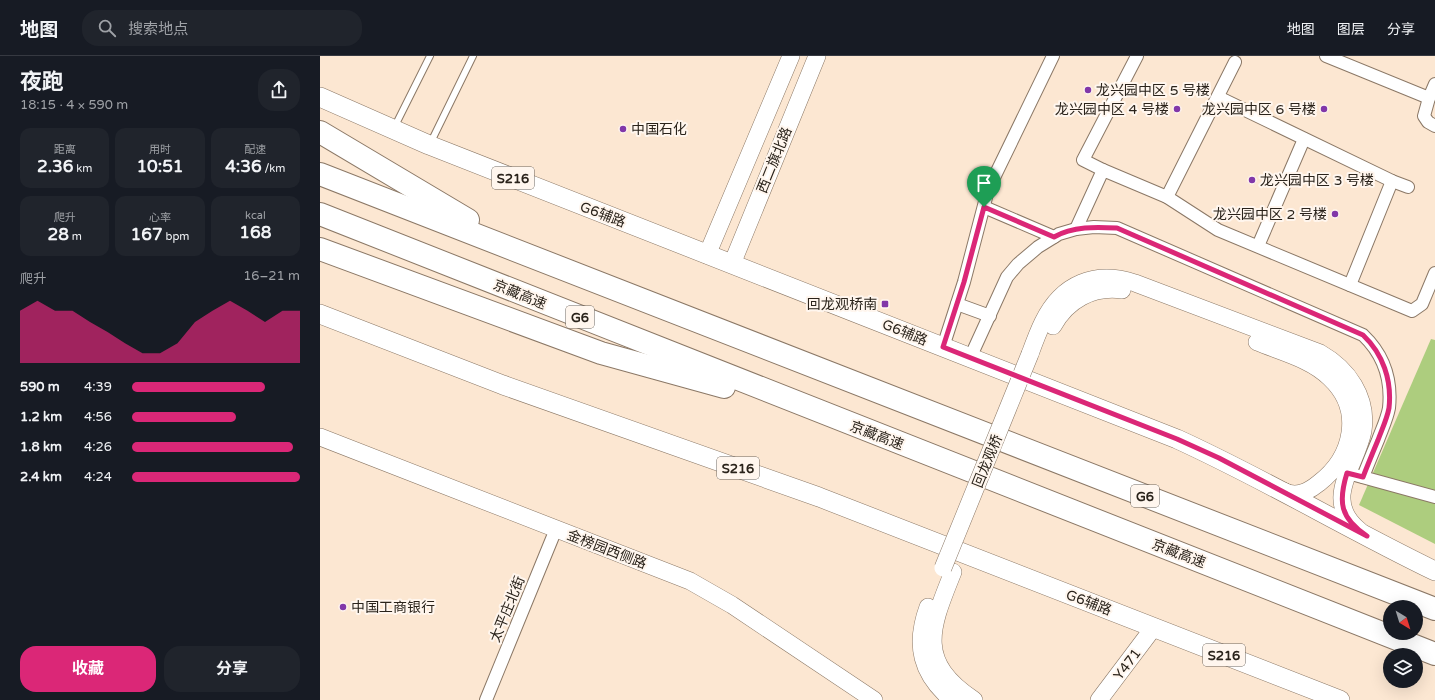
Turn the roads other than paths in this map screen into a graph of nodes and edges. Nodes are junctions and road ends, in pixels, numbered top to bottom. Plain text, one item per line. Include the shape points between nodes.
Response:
1 (430, 56) edge
2 (473, 56) edge
3 (791, 56) edge
4 (817, 56) edge
5 (1054, 56) edge
6 (1137, 56) edge
7 (1326, 56) edge
8 (1352, 61) edge
9 (1235, 62) dead end
10 (1435, 84) edge
11 (320, 97) edge
12 (1218, 97) junction
13 (1430, 98) junction
14 (1435, 126) edge
15 (394, 130) junction
16 (320, 132) edge
17 (1304, 139) junction
18 (429, 146) junction
19 (1103, 170) junction
20 (320, 174) edge
21 (1392, 181) junction
22 (1408, 187) dead end
23 (1167, 197) junction
24 (984, 207) junction
25 (320, 214) edge
26 (1076, 229) junction
27 (1054, 237) junction
28 (1258, 246) junction
29 (320, 249) edge
30 (520, 252) junction
31 (708, 255) junction
32 (732, 264) junction
33 (1435, 273) edge
34 (1350, 285) junction
35 (957, 304) junction
36 (320, 314) edge
37 (990, 316) junction
38 (943, 347) junction
39 (1035, 355) junction
40 (970, 358) junction
41 (875, 391) junction
42 (840, 420) junction
43 (320, 437) edge
44 (1355, 475) junction
45 (1115, 484) dead end
46 (1283, 491) junction
47 (1435, 497) edge
48 (556, 529) junction
49 (1367, 536) junction
50 (948, 570) junction
51 (1435, 571) edge
52 (1435, 609) edge
53 (1154, 628) junction
54 (1435, 654) edge
55 (486, 700) edge
56 (874, 700) edge
57 (952, 700) edge
58 (974, 700) edge
59 (1099, 700) edge
60 (1340, 700) edge

1 - 15 lane
2 - 18 lane
3 - 31 main road, 西二旗北路
4 - 32 main road, 西二旗北路
5 - 24 street via 988,190
6 - 19 street via 1083,160
7 - 8 street
8 - 13 street
9 - 12 street
10 - 13 street
11 - 15 main road, G6辅路 / S216
12 - 17 street
12 - 23 street
13 - 14 street via 1424,116
15 - 18 main road, G6辅路 / S216
16 - 30 highway
17 - 21 street
17 - 28 street
18 - 31 main road, G6辅路 / S216
19 - 23 street
19 - 26 street
20 - 30 highway, G6
21 - 22 street
21 - 34 street
23 - 28 street via 1218,230
24 - 27 street
24 - 35 street
25 - 42 highway, 京藏高速 / G6
26 - 27 street
26 - 44 street via 1117,228 1363,335 1381,358 1389,392 1389,408 1385,423
27 - 37 street via 1033,251 1007,277
28 - 34 street
29 - 42 highway via 601,353
30 - 41 highway, G6
31 - 32 main road, G6辅路 / S216
32 - 38 main road, G6辅路 / S216
33 - 34 street via 1422,304 1412,311
35 - 37 street
35 - 38 street
36 - 53 main road, G6辅路 / S216 via 510,387 819,497
37 - 40 street
38 - 40 main road, G6辅路 / S216
39 - 44 main road via 1043,322 1050,310 1057,300 1077,285 1098,278 1118,278 1135,283 1320,353 1341,368 1357,390 1363,421
39 - 46 main road via 1056,319 1073,302 1094,291 1113,289 1142,296 1312,364 1331,378 1345,397 1350,416 1349,442 1337,465 1316,486 1298,494
39 - 50 main road, 回龙观桥
40 - 46 main road, G6辅路 / S216 via 1177,439
41 - 45 highway, G6
41 - 52 highway, G6
42 - 54 highway, 京藏高速 / G6
43 - 48 main road, 金榜园西侧路
44 - 47 street
44 - 49 main road via 1342,493 1344,511 1348,519
46 - 49 main road, G6辅路 / S216
48 - 55 street, 太平庄北街
48 - 56 main road, 金榜园西侧路 via 690,581 711,592
49 - 51 main road, G6辅路 / S216
50 - 57 main road via 924,620 920,641 929,675
50 - 58 main road via 937,614 934,650 942,671 950,681
53 - 59 main road, Y471
53 - 60 main road, G6辅路 / S216

